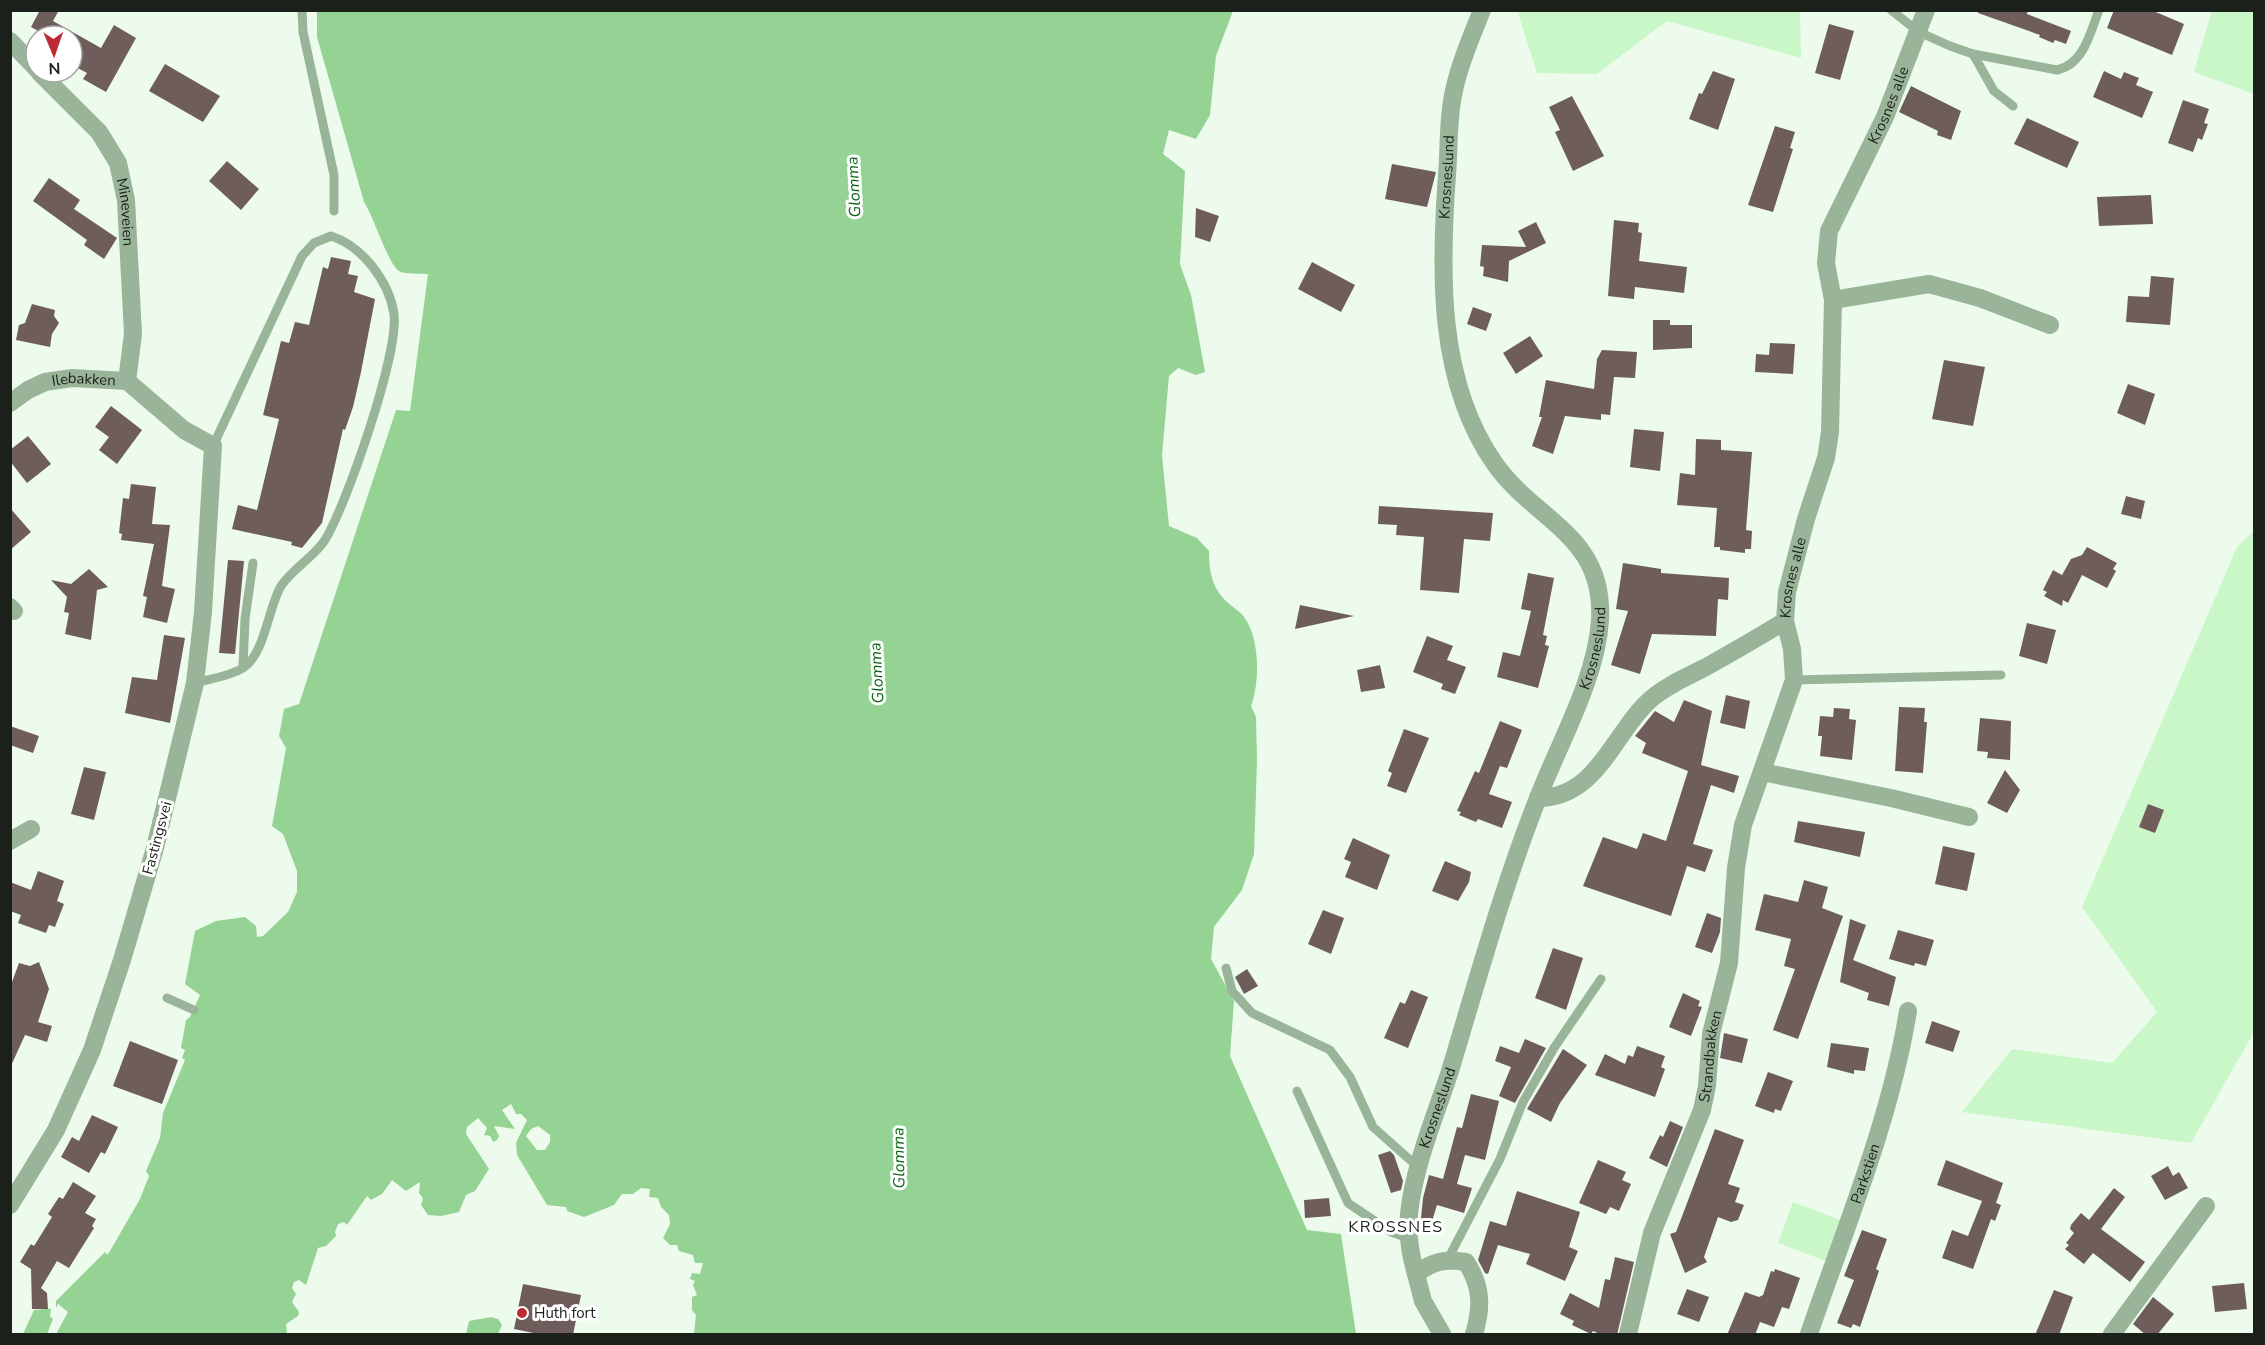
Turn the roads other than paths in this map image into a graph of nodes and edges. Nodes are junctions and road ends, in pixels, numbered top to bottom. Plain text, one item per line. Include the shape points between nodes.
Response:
1 (302, 10) edge
2 (1482, 10) edge
3 (1891, 10) edge
4 (1926, 10) edge
5 (2099, 10) edge
6 (1919, 32) junction
7 (10, 40) edge
8 (1973, 54) junction
9 (24, 56) edge
10 (51, 84) edge
11 (2013, 106) dead end
12 (334, 211) dead end
13 (1833, 300) junction
14 (2050, 325) dead end
15 (127, 381) junction
16 (10, 403) edge
17 (213, 446) junction
18 (253, 563) dead end
19 (1785, 621) junction
20 (243, 668) junction
21 (2001, 675) dead end
22 (1794, 681) junction
23 (195, 683) junction
24 (1762, 772) junction
25 (1538, 798) junction
26 (1969, 817) dead end
27 (31, 829) dead end
28 (10, 841) edge
29 (1226, 968) dead end
30 (1601, 979) dead end
31 (167, 998) dead end
32 (194, 1010) dead end
33 (1908, 1011) dead end
34 (1297, 1091) dead end
35 (1420, 1169) junction
36 (10, 1204) edge
37 (2206, 1206) dead end
38 (1408, 1238) junction
39 (1448, 1259) junction
40 (1416, 1275) junction
41 (1442, 1335) edge
42 (1474, 1335) edge
43 (1628, 1335) edge
44 (1809, 1335) edge
45 (2112, 1335) edge

1 - 12 lane via 303,32 334,175
2 - 25 street, Krosneslund via 1452,102 1443,221 1447,315 1457,378 1472,421 1497,467 1571,536 1588,559 1599,590 1600,617 1592,662
3 - 6 lane
4 - 6 street, Krosnes alle
5 - 8 lane via 2081,54 2063,69
6 - 8 lane
6 - 13 street, Krosnes alle via 1885,117 1829,231 1826,263
7 - 9 street
8 - 11 lane via 1994,91
10 - 15 street, Mineveien via 99,132 118,162 126,200 133,334
13 - 14 street via 1929,284
13 - 19 street, Krosnes alle via 1832,402 1826,458 1792,567
15 - 16 street, Ilebakken via 72,378 45,382
15 - 17 street, Ilebakken via 184,430
17 - 20 lane via 302,256 314,243 332,236 359,249 385,286 394,315 389,358 339,511 324,542 281,586 256,652
17 - 23 street, Fastingsvei
18 - 20 lane
19 - 22 street, Strandbakken
19 - 25 street, Krosnes alle via 1661,691 1640,710 1594,772 1549,798
20 - 23 lane
21 - 22 lane
22 - 24 street, Strandbakken
23 - 36 street, Fastingsvei via 151,859 92,1050 56,1131
24 - 26 street
24 - 43 street, Strandbakken via 1750,801 1739,848 1732,939 1711,1034 1702,1110 1652,1233
25 - 35 street, Krosneslund via 1478,974
27 - 28 street
29 - 35 lane via 1232,991 1252,1013 1330,1050 1350,1077 1373,1127
30 - 39 lane via 1523,1101 1500,1159
31 - 32 lane
33 - 44 street, Parkstien via 1869,1162
34 - 38 lane via 1348,1203 1391,1232
35 - 38 street, Krosneslund via 1409,1212
37 - 45 street
38 - 40 street, Krosneslund
39 - 40 street via 1431,1263
39 - 42 street via 1466,1262 1475,1276 1480,1314
40 - 41 street, Krosneslund via 1423,1300

